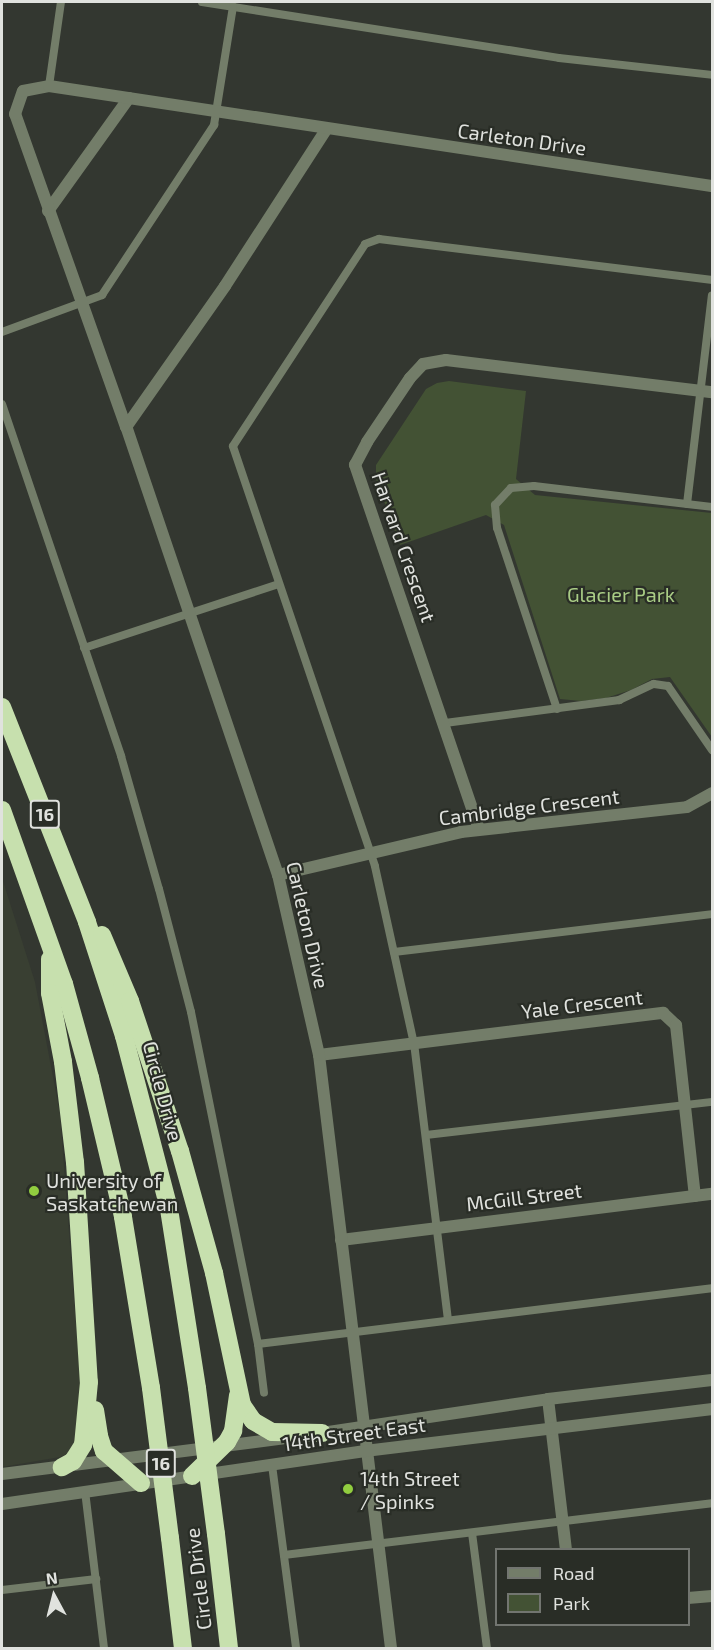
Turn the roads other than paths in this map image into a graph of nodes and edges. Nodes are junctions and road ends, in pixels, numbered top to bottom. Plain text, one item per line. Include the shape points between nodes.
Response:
1 (61, 2) edge
2 (202, 2) edge
3 (233, 6) junction
4 (712, 75) edge
5 (49, 86) junction
6 (129, 98) junction
7 (217, 111) junction
8 (326, 130) junction
9 (712, 186) edge
10 (48, 211) junction
11 (712, 280) edge
12 (712, 295) edge
13 (81, 304) junction
14 (2, 332) edge
15 (707, 391) edge
16 (2, 404) edge
17 (126, 427) junction
18 (687, 504) junction
19 (712, 507) edge
20 (279, 584) junction
21 (190, 615) junction
22 (84, 648) junction
23 (2, 707) edge
24 (557, 709) junction
25 (445, 723) junction
26 (712, 750) edge
27 (712, 793) edge
28 (2, 810) edge
29 (479, 829) junction
30 (371, 854) junction
31 (278, 875) junction
32 (712, 914) edge
33 (87, 922) junction
34 (51, 945) junction
35 (394, 952) junction
36 (414, 1044) junction
37 (319, 1054) junction
38 (712, 1102) edge
39 (685, 1105) junction
40 (426, 1135) junction
41 (712, 1194) edge
42 (695, 1196) junction
43 (436, 1228) junction
44 (341, 1240) junction
45 (712, 1288) edge
46 (448, 1320) junction
47 (352, 1332) junction
48 (258, 1344) junction
49 (712, 1380) edge
50 (89, 1382) junction
51 (264, 1393) dead end
52 (238, 1394) junction
53 (548, 1400) junction
54 (712, 1409) edge
55 (362, 1426) junction
56 (551, 1428) junction
57 (322, 1433) junction
58 (220, 1448) junction
59 (365, 1451) junction
60 (113, 1460) junction
61 (272, 1465) junction
62 (63, 1467) junction
63 (2, 1474) edge
64 (192, 1476) junction
65 (141, 1483) junction
66 (86, 1491) junction
67 (712, 1503) edge
68 (2, 1504) edge
69 (563, 1521) junction
70 (472, 1533) junction
71 (378, 1544) junction
72 (567, 1548) edge
73 (284, 1555) junction
74 (96, 1579) junction
75 (2, 1590) edge
76 (712, 1596) edge
77 (690, 1598) edge
78 (104, 1648) edge
79 (183, 1648) edge
80 (229, 1648) edge
81 (296, 1648) edge
82 (391, 1648) edge
83 (487, 1648) edge

1 - 5 lane
2 - 3 lane
3 - 4 lane via 559,58
3 - 7 lane
5 - 6 street, Carleton Drive
5 - 10 street, Carleton Drive via 23,91 15,114
6 - 7 street, Carleton Drive
6 - 10 street
7 - 8 street, Carleton Drive
7 - 13 lane via 214,125 102,295
8 - 9 street, Carleton Drive
8 - 17 street via 225,286
10 - 13 street, Carleton Drive
11 - 20 lane via 379,238 365,244 232,446
12 - 15 lane
13 - 14 lane
13 - 17 street, Carleton Drive
15 - 18 lane
15 - 25 street, Harvard Crescent via 447,360 423,364 410,378 355,465
16 - 22 lane
17 - 21 street, Carleton Drive
18 - 19 lane
18 - 24 lane via 534,486 511,488 495,504 497,528
20 - 21 lane
20 - 30 lane
21 - 22 lane
21 - 31 street, Carleton Drive
22 - 48 lane via 124,767 191,1012
23 - 33 highway, Circle Drive / 16
24 - 25 lane
24 - 26 lane via 619,700 654,684 668,686
25 - 29 street, Harvard Crescent
27 - 29 street, Cambridge Crescent via 687,807
28 - 34 highway, Circle Drive / 16
29 - 30 street, Cambridge Crescent
30 - 31 street, Cambridge Crescent
30 - 35 lane
31 - 37 street, Carleton Drive
32 - 35 lane
33 - 52 highway via 100,932 113,958 162,1092 214,1273
33 - 80 highway, Circle Drive / 16, bridge via 155,1150 178,1264
34 - 50 highway via 50,993 65,1073 76,1174
34 - 79 highway, Circle Drive / 16, bridge via 80,1039 118,1196 151,1388
35 - 36 lane
36 - 37 street, Yale Crescent
36 - 39 street, Yale Crescent via 663,1013 676,1025
36 - 40 lane
37 - 44 street, Carleton Drive
38 - 39 lane
39 - 40 lane
39 - 42 street, Yale Crescent
40 - 43 lane
41 - 42 street, McGill Street
42 - 43 street, McGill Street
43 - 44 street, McGill Street
43 - 46 lane
44 - 47 street, Carleton Drive
45 - 46 lane
46 - 47 lane
47 - 48 lane
47 - 55 street, Carleton Drive
48 - 51 lane
49 - 53 street, 14th Street East
50 - 60 highway via 101,1446
50 - 62 highway via 83,1445 73,1461
52 - 57 highway via 247,1414 263,1429 284,1434
52 - 58 highway via 233,1431
53 - 55 street, 14th Street East
53 - 56 street
54 - 56 street, 14th Street East
55 - 57 street, 14th Street East
55 - 59 street, Carleton Drive
56 - 59 street, 14th Street East
56 - 69 street
57 - 58 street, 14th Street East
58 - 60 street, 14th Street East
58 - 64 highway
59 - 61 street, 14th Street East
59 - 71 street, Carleton Drive
60 - 62 street, 14th Street East
60 - 65 highway
61 - 64 street, 14th Street East
61 - 73 lane
62 - 63 street, 14th Street East
64 - 65 street, 14th Street East
65 - 66 street, 14th Street East
66 - 68 street, 14th Street East
66 - 74 lane
67 - 69 lane
69 - 70 lane
69 - 72 street
70 - 71 lane
70 - 83 lane
71 - 73 lane
71 - 82 street, Carleton Drive
73 - 81 lane
74 - 75 lane
74 - 78 lane
76 - 77 street

